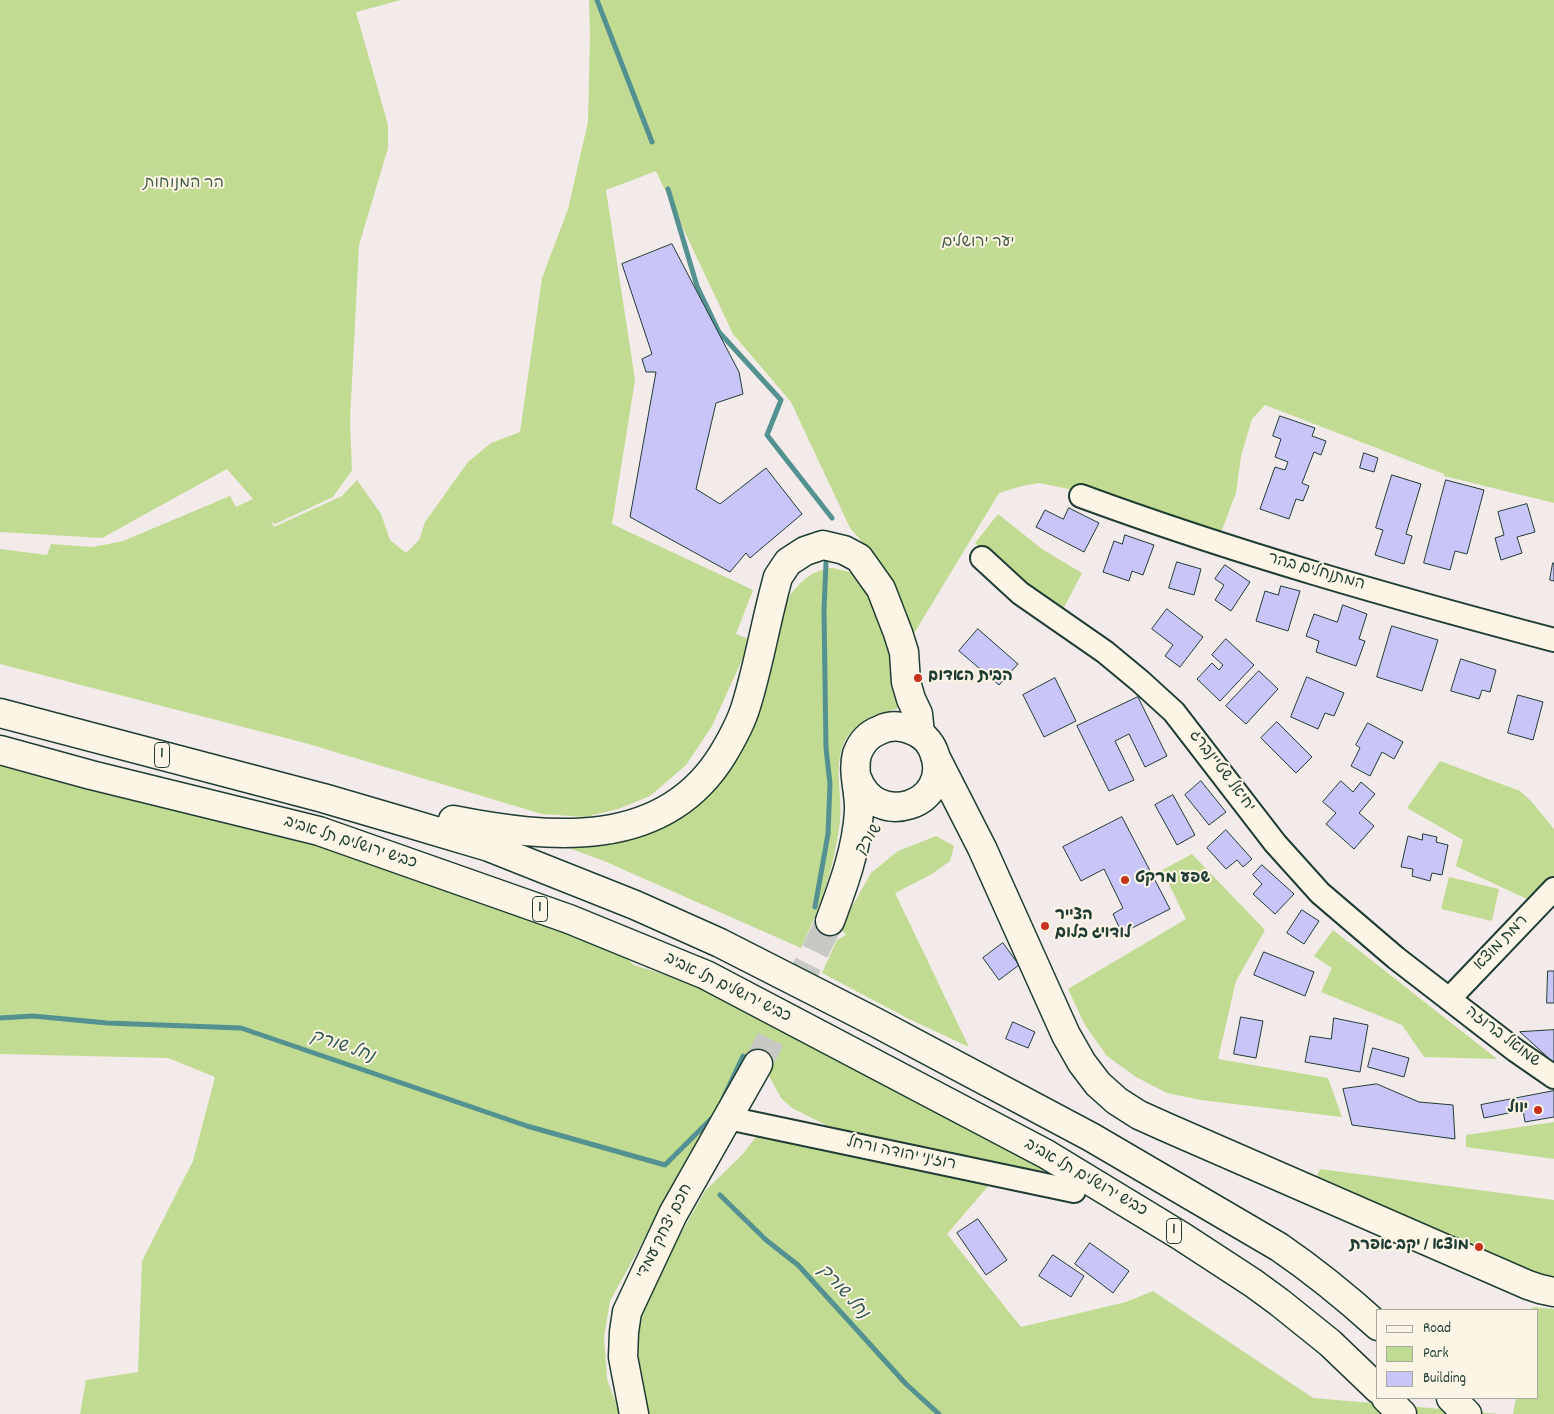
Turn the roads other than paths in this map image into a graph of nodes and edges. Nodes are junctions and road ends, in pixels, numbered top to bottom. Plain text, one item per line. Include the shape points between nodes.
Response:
1 (1081, 496) dead end
2 (982, 558) dead end
3 (788, 562) junction
4 (1554, 640) edge
5 (0, 713) edge
6 (889, 727) junction
7 (920, 734) junction
8 (0, 750) edge
9 (935, 756) junction
10 (857, 778) junction
11 (323, 798) junction
12 (904, 807) junction
13 (982, 848) junction
14 (845, 878) junction
15 (1554, 889) edge
16 (830, 921) tunnel mouth
17 (1450, 998) junction
18 (758, 1064) tunnel mouth
19 (1554, 1077) edge
20 (728, 1118) junction
21 (1074, 1191) dead end
22 (1554, 1292) edge
23 (1376, 1324) edge
24 (1376, 1388) edge
25 (1387, 1399) edge
26 (1452, 1399) edge
27 (634, 1414) edge
28 (1402, 1414) edge
29 (1467, 1414) edge

1 - 4 street, המתנחלים בהר via 1234,548
2 - 17 street, יחיאל שטיינברג via 1020,593 1140,680 1174,712 1275,843 1320,893 1396,958
3 - 6 street via 796,564 831,555 853,563 870,582 894,638 901,664 902,703
3 - 7 main road via 823,545 859,558 881,589 898,633 904,652 906,682 918,714
3 - 11 main road via 778,577 746,707 733,738 699,786 676,805 622,828 553,833 502,830
5 - 11 main road, כביש ירושלים תל אביב / 1
6 - 7 main road via 907,728
6 - 10 main road via 872,734 863,743 856,760
7 - 9 main road
8 - 24 main road, כביש ירושלים תל אביב / 1 via 319,831 569,919 706,975 1046,1154 1181,1236 1254,1282 1330,1343
9 - 12 main road via 936,775 932,787 924,797
9 - 13 main road
10 - 12 main road via 871,799 882,805
10 - 14 main road via 857,830
11 - 23 main road, כביש ירושלים תל אביב / 1 via 489,847 635,904 720,943 1092,1137 1279,1247 1327,1282
12 - 13 main road via 928,804 949,811 966,826
12 - 14 main road, שורק via 885,819 873,832
13 - 22 main road via 1066,1035 1090,1075 1117,1101 1168,1128 1528,1285
14 - 16 main road
15 - 17 street, רמת מוצא
17 - 19 street, שמואל ברוזה
18 - 20 main road, חכם יצחק עמדי
20 - 21 street, רוז'ני יהודה ורחל
20 - 27 main road, חכם יצחק עמדי via 674,1214 627,1312 623,1357
25 - 28 main road
26 - 29 main road

